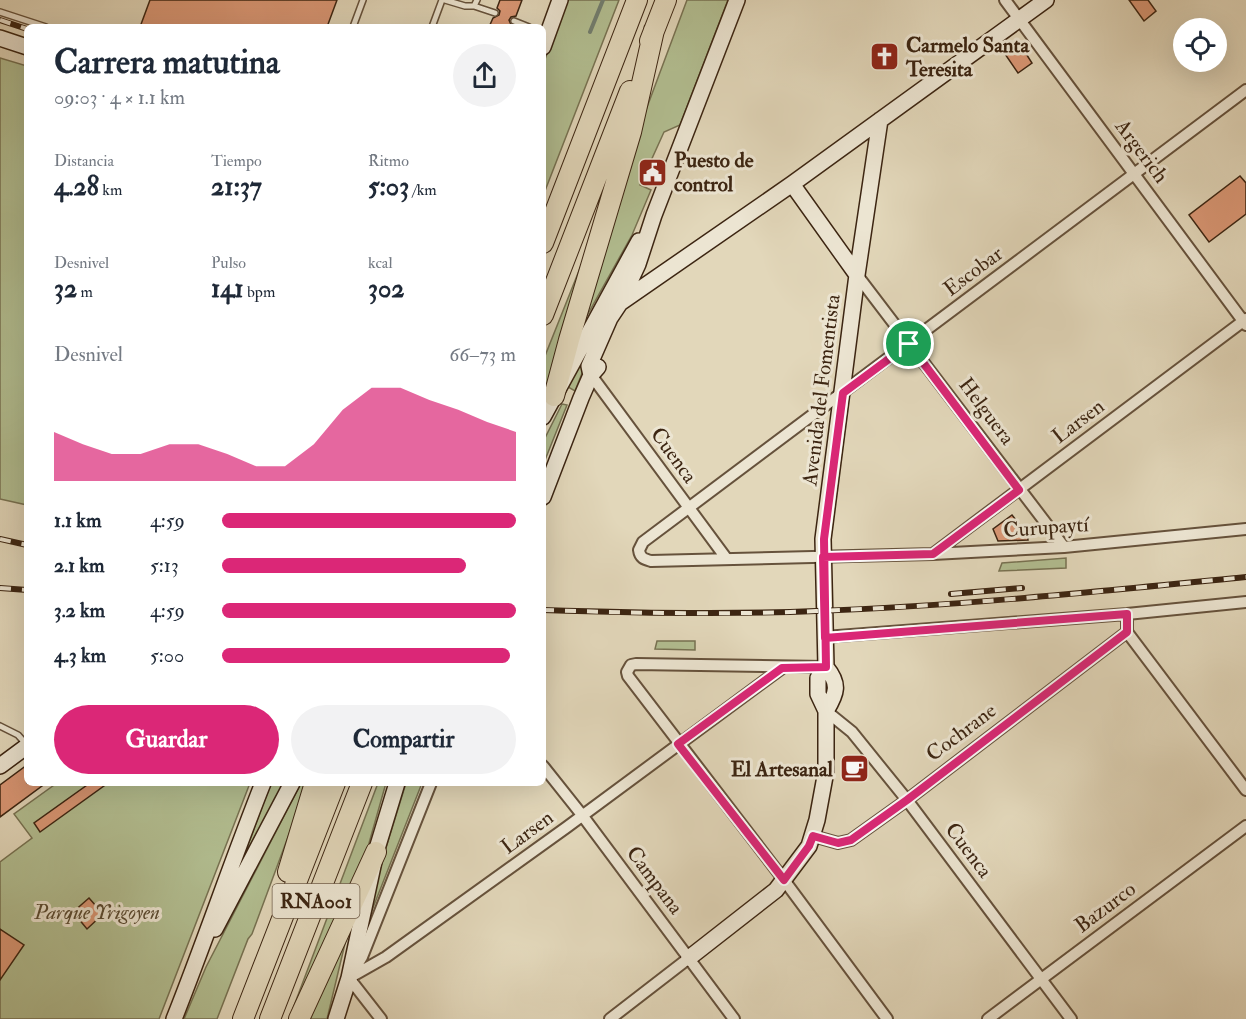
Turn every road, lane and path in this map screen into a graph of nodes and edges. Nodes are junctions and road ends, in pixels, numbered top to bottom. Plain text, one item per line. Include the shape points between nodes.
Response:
1 (363, 0) edge
2 (443, 0) edge
3 (560, 0) edge
4 (638, 0) edge
5 (666, 0) edge
6 (737, 0) edge
7 (1005, 0) edge
8 (1047, 0) edge
9 (475, 3) edge
10 (0, 12) edge
11 (495, 14) dead end
12 (1020, 20) junction
13 (514, 21) dead end
14 (37, 24) edge
15 (354, 24) edge
16 (433, 24) edge
17 (522, 24) edge
18 (654, 30) junction
19 (546, 35) edge
20 (0, 38) edge
21 (24, 46) edge
22 (1246, 90) edge
23 (880, 120) junction
24 (1135, 174) junction
25 (792, 184) junction
26 (654, 215) junction
27 (546, 235) edge
28 (857, 275) junction
29 (620, 303) junction
30 (546, 307) edge
31 (1245, 322) edge
32 (909, 344) junction
33 (591, 375) junction
34 (843, 393) junction
35 (554, 396) junction
36 (546, 411) edge
37 (546, 489) edge
38 (1019, 490) junction
39 (689, 508) junction
40 (1246, 529) edge
41 (1064, 547) junction
42 (639, 550) joint
43 (933, 554) junction
44 (823, 557) junction
45 (726, 558) junction
46 (1246, 602) edge
47 (1127, 614) junction
48 (1127, 632) junction
49 (825, 638) junction
50 (826, 667) junction
51 (782, 668) junction
52 (826, 711) junction
53 (0, 726) edge
54 (24, 742) edge
55 (678, 744) junction
56 (24, 748) edge
57 (0, 766) edge
58 (546, 770) edge
59 (262, 786) edge
60 (290, 786) edge
61 (314, 786) edge
62 (334, 786) edge
63 (361, 786) edge
64 (396, 786) edge
65 (429, 786) edge
66 (1246, 790) edge
67 (907, 800) junction
68 (582, 815) junction
69 (1246, 826) edge
70 (813, 836) junction
71 (376, 852) junction
72 (784, 880) junction
73 (198, 957) junction
74 (689, 958) junction
75 (261, 974) junction
76 (349, 978) junction
77 (1041, 980) junction
78 (174, 1019) edge
79 (243, 1019) edge
80 (270, 1019) edge
81 (299, 1019) edge
82 (336, 1019) edge
83 (381, 1019) edge
84 (610, 1019) edge
85 (734, 1019) edge
86 (887, 1019) edge
87 (988, 1019) edge
88 (1071, 1019) edge

1 - 15 lane
2 - 9 lane via 465,6
2 - 16 lane
3 - 19 street
4 - 27 highway
5 - 18 highway
6 - 26 street
7 - 12 street, Argerich
8 - 12 street
9 - 11 lane
10 - 14 lane
12 - 23 street
12 - 24 street, Argerich
13 - 17 lane
18 - 30 highway
18 - 35 highway via 631,132
20 - 21 street
22 - 24 street, Escobar
23 - 25 street
23 - 28 street, Avenida del Fomentista
24 - 31 street, Argerich
24 - 32 street, Escobar
25 - 28 street, Helguera
25 - 29 street
26 - 29 street
26 - 35 street
28 - 32 street, Helguera
28 - 34 street, Avenida del Fomentista
29 - 33 street via 597,369
31 - 38 street, Larsen
32 - 34 street, Escobar
32 - 38 street, Helguera
33 - 37 street
33 - 39 street, Cuenca
34 - 39 street, Escobar
34 - 44 street, Avenida del Fomentista
35 - 36 street
38 - 41 street, Helguera
38 - 43 street, Larsen
39 - 42 street, Escobar via 643,542
39 - 45 street, Cuenca
40 - 41 street, Curupaytí
41 - 43 street, Curupaytí
42 - 45 street, Curupaytí via 640,556 651,561
43 - 44 street, Curupaytí
44 - 45 street, Curupaytí
44 - 49 street, Avenida del Fomentista
46 - 47 street
47 - 48 street
47 - 49 street
48 - 66 street
48 - 67 street, Cochrane
49 - 50 street, Avenida del Fomentista
50 - 51 street
50 - 52 street, Avenida del Fomentista via 835,678 835,696
51 - 55 street, Larsen
51 - 55 street via 636,664 628,668 628,676
52 - 67 street, Cuenca via 852,732
52 - 70 street, Avenida del Fomentista via 826,771
53 - 54 lane
55 - 68 street, Larsen
55 - 72 street
56 - 57 street
58 - 68 street, Campana
59 - 73 street
60 - 73 street
61 - 75 highway
62 - 75 highway, RNA001
63 - 80 highway, RNA001
64 - 71 street
65 - 76 street via 363,957
67 - 70 street, Cochrane via 851,840 838,843
67 - 77 street, Cuenca
68 - 74 street, Campana
68 - 76 street, Larsen via 386,957
69 - 77 street, Bazurco
70 - 72 street, Avenida del Fomentista
71 - 76 street
71 - 81 highway
72 - 74 street
72 - 86 street
73 - 78 street
74 - 84 street
74 - 85 street, Campana
75 - 79 highway, RNA001
76 - 82 street
76 - 83 street
77 - 87 street, Bazurco
77 - 88 street, Cuenca

